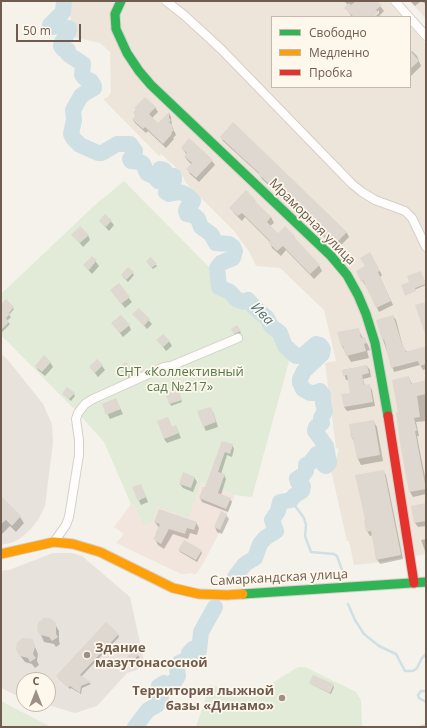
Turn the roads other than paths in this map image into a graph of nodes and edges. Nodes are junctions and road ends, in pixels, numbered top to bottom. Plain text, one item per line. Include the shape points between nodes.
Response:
1 (121, 1) edge
2 (166, 1) edge
3 (395, 1) edge
4 (408, 16) edge
5 (411, 19) edge
6 (426, 36) edge
7 (426, 247) edge
8 (238, 338) dead end
9 (54, 542) junction
10 (1, 554) edge
11 (426, 582) edge
12 (414, 583) junction

1 - 12 street, Мраморная улица via 115,14 116,29 139,71 331,256 347,275 358,295 374,343
2 - 7 street via 221,49 352,184 375,200 405,211 412,218
3 - 4 street
5 - 6 street
8 - 9 street via 164,367 85,404 76,418 79,455 69,517
9 - 10 street, Самаркандская улица
9 - 12 street, Самаркандская улица via 73,544 100,552 164,584 200,594 244,594
11 - 12 street, Самаркандская улица

